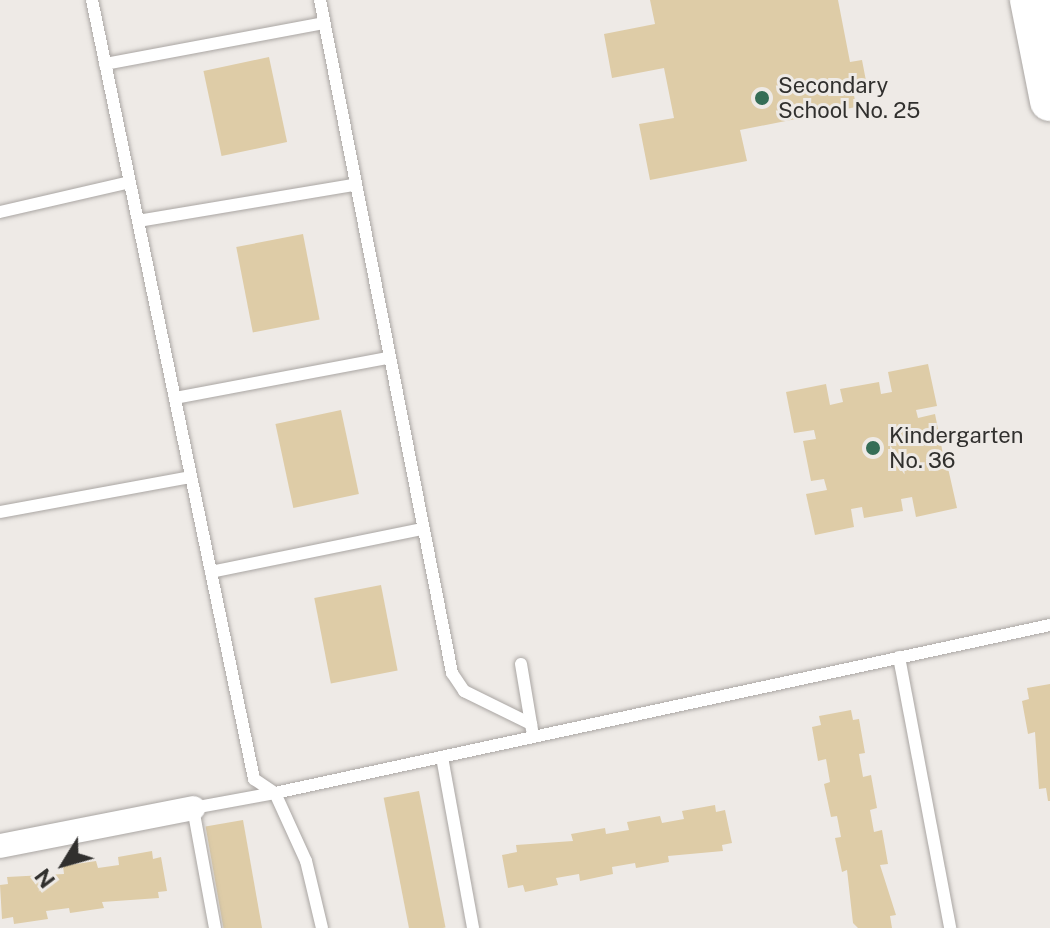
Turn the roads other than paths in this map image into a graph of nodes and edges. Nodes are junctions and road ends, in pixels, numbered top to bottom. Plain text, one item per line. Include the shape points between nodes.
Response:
1 (92, 0) edge
2 (320, 0) edge
3 (1030, 0) edge
4 (324, 23) junction
5 (105, 64) junction
6 (1050, 101) edge
7 (130, 182) junction
8 (353, 185) junction
9 (0, 212) edge
10 (138, 221) junction
11 (387, 358) junction
12 (175, 398) junction
13 (191, 477) junction
14 (0, 512) edge
15 (422, 529) junction
16 (211, 572) junction
17 (1050, 625) edge
18 (899, 657) junction
19 (521, 664) dead end
20 (532, 730) junction
21 (442, 757) junction
22 (275, 793) junction
23 (193, 808) junction
24 (0, 846) edge
25 (215, 928) edge
26 (322, 928) edge
27 (473, 928) edge
28 (950, 928) edge

1 - 5 lane
2 - 4 lane
3 - 6 main road
4 - 5 lane
4 - 8 lane
5 - 7 lane
7 - 9 lane
7 - 10 lane
8 - 10 lane
8 - 11 lane
10 - 12 lane
11 - 12 lane
11 - 15 lane
12 - 13 lane
13 - 14 lane
13 - 16 lane
15 - 16 lane
15 - 20 lane via 456,683
16 - 22 lane via 254,779
17 - 18 lane
18 - 20 lane
18 - 28 lane
19 - 20 lane
20 - 21 lane
21 - 22 lane
21 - 27 lane
22 - 23 lane
22 - 26 lane via 306,861
23 - 24 street
23 - 25 lane

